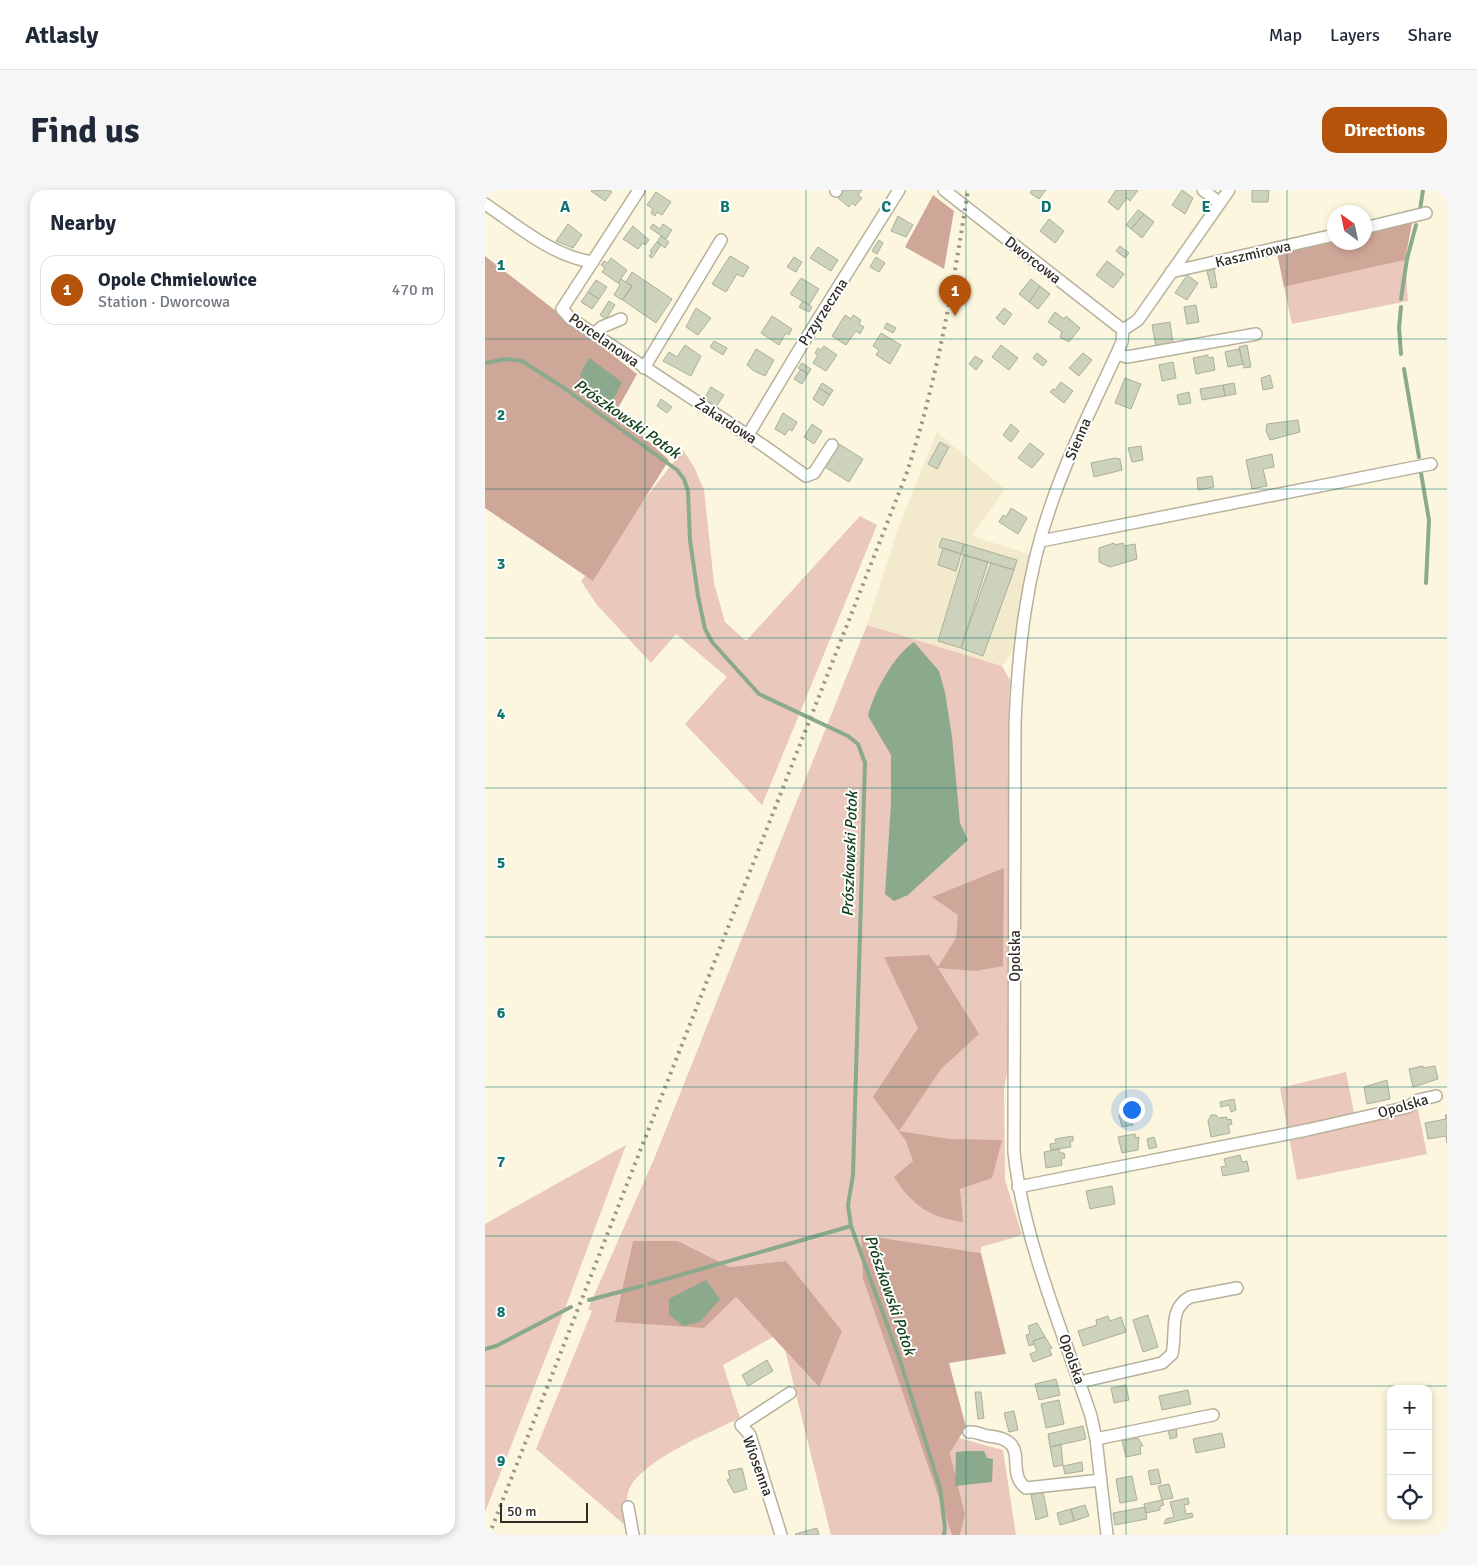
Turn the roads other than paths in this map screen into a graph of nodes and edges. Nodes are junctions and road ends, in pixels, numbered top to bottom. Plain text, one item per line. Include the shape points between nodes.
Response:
1 (639, 190) edge
2 (899, 190) edge
3 (943, 190) edge
4 (1203, 190) edge
5 (1229, 190) edge
6 (1220, 203) junction
7 (485, 204) edge
8 (1426, 213) dead end
9 (1372, 226) edge
10 (1327, 237) edge
11 (721, 240) dead end
12 (593, 262) junction
13 (1171, 272) junction
14 (621, 319) dead end
15 (1123, 330) junction
16 (593, 334) junction
17 (1256, 334) dead end
18 (1117, 354) junction
19 (644, 368) junction
20 (748, 435) junction
21 (832, 445) dead end
22 (1431, 464) dead end
23 (1041, 541) junction
24 (1015, 724) joint
25 (1436, 1096) dead end
26 (1018, 1187) junction
27 (1237, 1288) dead end
28 (1080, 1382) junction
29 (790, 1393) dead end
30 (1213, 1414) dead end
31 (969, 1432) dead end
32 (1096, 1439) junction
33 (1101, 1480) junction
34 (629, 1507) dead end
35 (633, 1535) edge
36 (781, 1535) edge
37 (1107, 1535) edge

1 - 12 street
2 - 20 street, Przyrzeczna
3 - 15 street, Dworcowa
4 - 6 street
5 - 6 street
6 - 13 street
7 - 12 street via 549,246
8 - 9 street
10 - 13 street, Kaszmirowa
11 - 19 street, Porcelanowa
12 - 16 street, Porcelanowa via 562,309
13 - 15 street via 1137,320
14 - 16 street
15 - 18 street, Sienna
16 - 19 street, Porcelanowa
17 - 18 street via 1127,356
18 - 23 street, Sienna via 1059,483
19 - 20 street, Żakardowa
20 - 21 street, Żakardowa via 806,476 814,472
22 - 23 street
23 - 24 street, Sienna via 1021,641
24 - 26 street, Opolska via 1014,1152
25 - 26 street, Opolska via 1418,1100 1408,1107 1307,1130
26 - 28 street, Opolska via 1030,1233
27 - 28 street via 1183,1301 1175,1313 1172,1354 1163,1362
28 - 32 street, Opolska
29 - 36 street, Wiosenna via 741,1425 749,1435
30 - 32 street
31 - 33 street via 1009,1440 1015,1448 1019,1478 1026,1488
32 - 33 street, Opolska
33 - 37 street, Opolska
34 - 35 street

